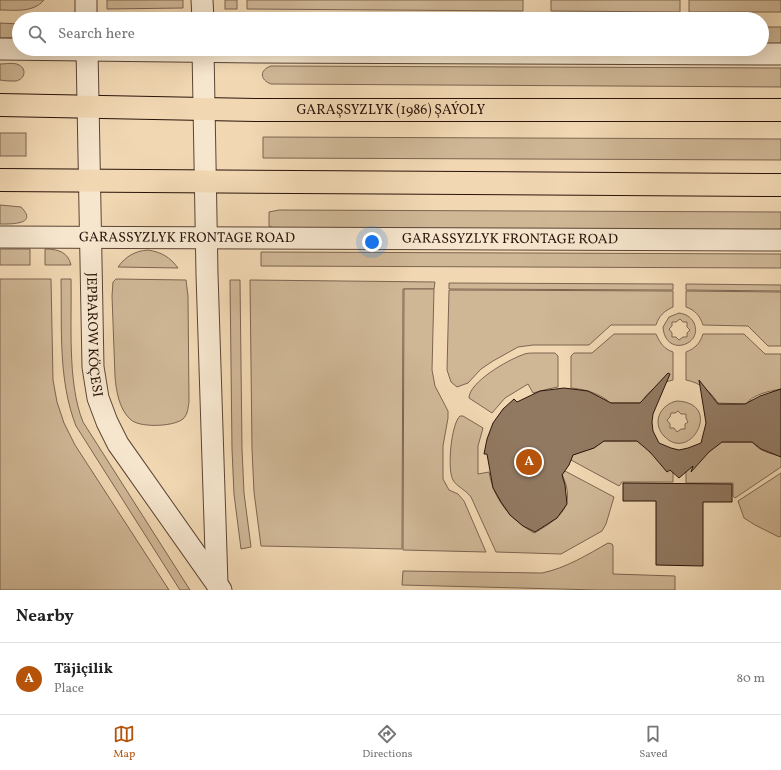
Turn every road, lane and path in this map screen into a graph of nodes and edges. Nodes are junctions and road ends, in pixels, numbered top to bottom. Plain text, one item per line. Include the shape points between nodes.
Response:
1 (86, 0) edge
2 (202, 0) edge
3 (86, 12) edge
4 (203, 12) edge
5 (0, 49) edge
6 (12, 49) edge
7 (769, 54) edge
8 (781, 54) edge
9 (87, 56) edge
10 (203, 56) edge
11 (0, 105) edge
12 (87, 106) junction
13 (204, 108) junction
14 (781, 110) edge
15 (0, 180) edge
16 (88, 181) junction
17 (206, 182) junction
18 (781, 185) edge
19 (0, 237) edge
20 (207, 237) junction
21 (90, 238) junction
22 (781, 240) edge
23 (219, 587) edge

1 - 3 street
2 - 4 street
5 - 6 street
7 - 8 street
9 - 12 street, JEPBAROW KÖÇESI
10 - 13 street, JEPBAROW KÖÇESI
11 - 12 main road, GARAŞSYZLYK (1986) ŞAÝOLY
12 - 13 main road, GARAŞSYZLYK (1986) ŞAÝOLY
12 - 16 street, JEPBAROW KÖÇESI
13 - 14 main road, GARAŞSYZLYK (1986) ŞAÝOLY
13 - 17 street, JEPBAROW KÖÇESI
15 - 16 main road
16 - 17 main road
16 - 21 street, JEPBAROW KÖÇESI
17 - 18 main road
17 - 20 street, JEPBAROW KÖÇESI
19 - 21 street, GARASSYZLYK FRONTAGE ROAD
20 - 21 street, GARASSYZLYK FRONTAGE ROAD
20 - 22 street, GARASSYZLYK FRONTAGE ROAD
20 - 23 street, JEPBAROW KÖÇESI
21 - 23 street, JEPBAROW KÖÇESI via 93,367 98,398 106,422 118,444

